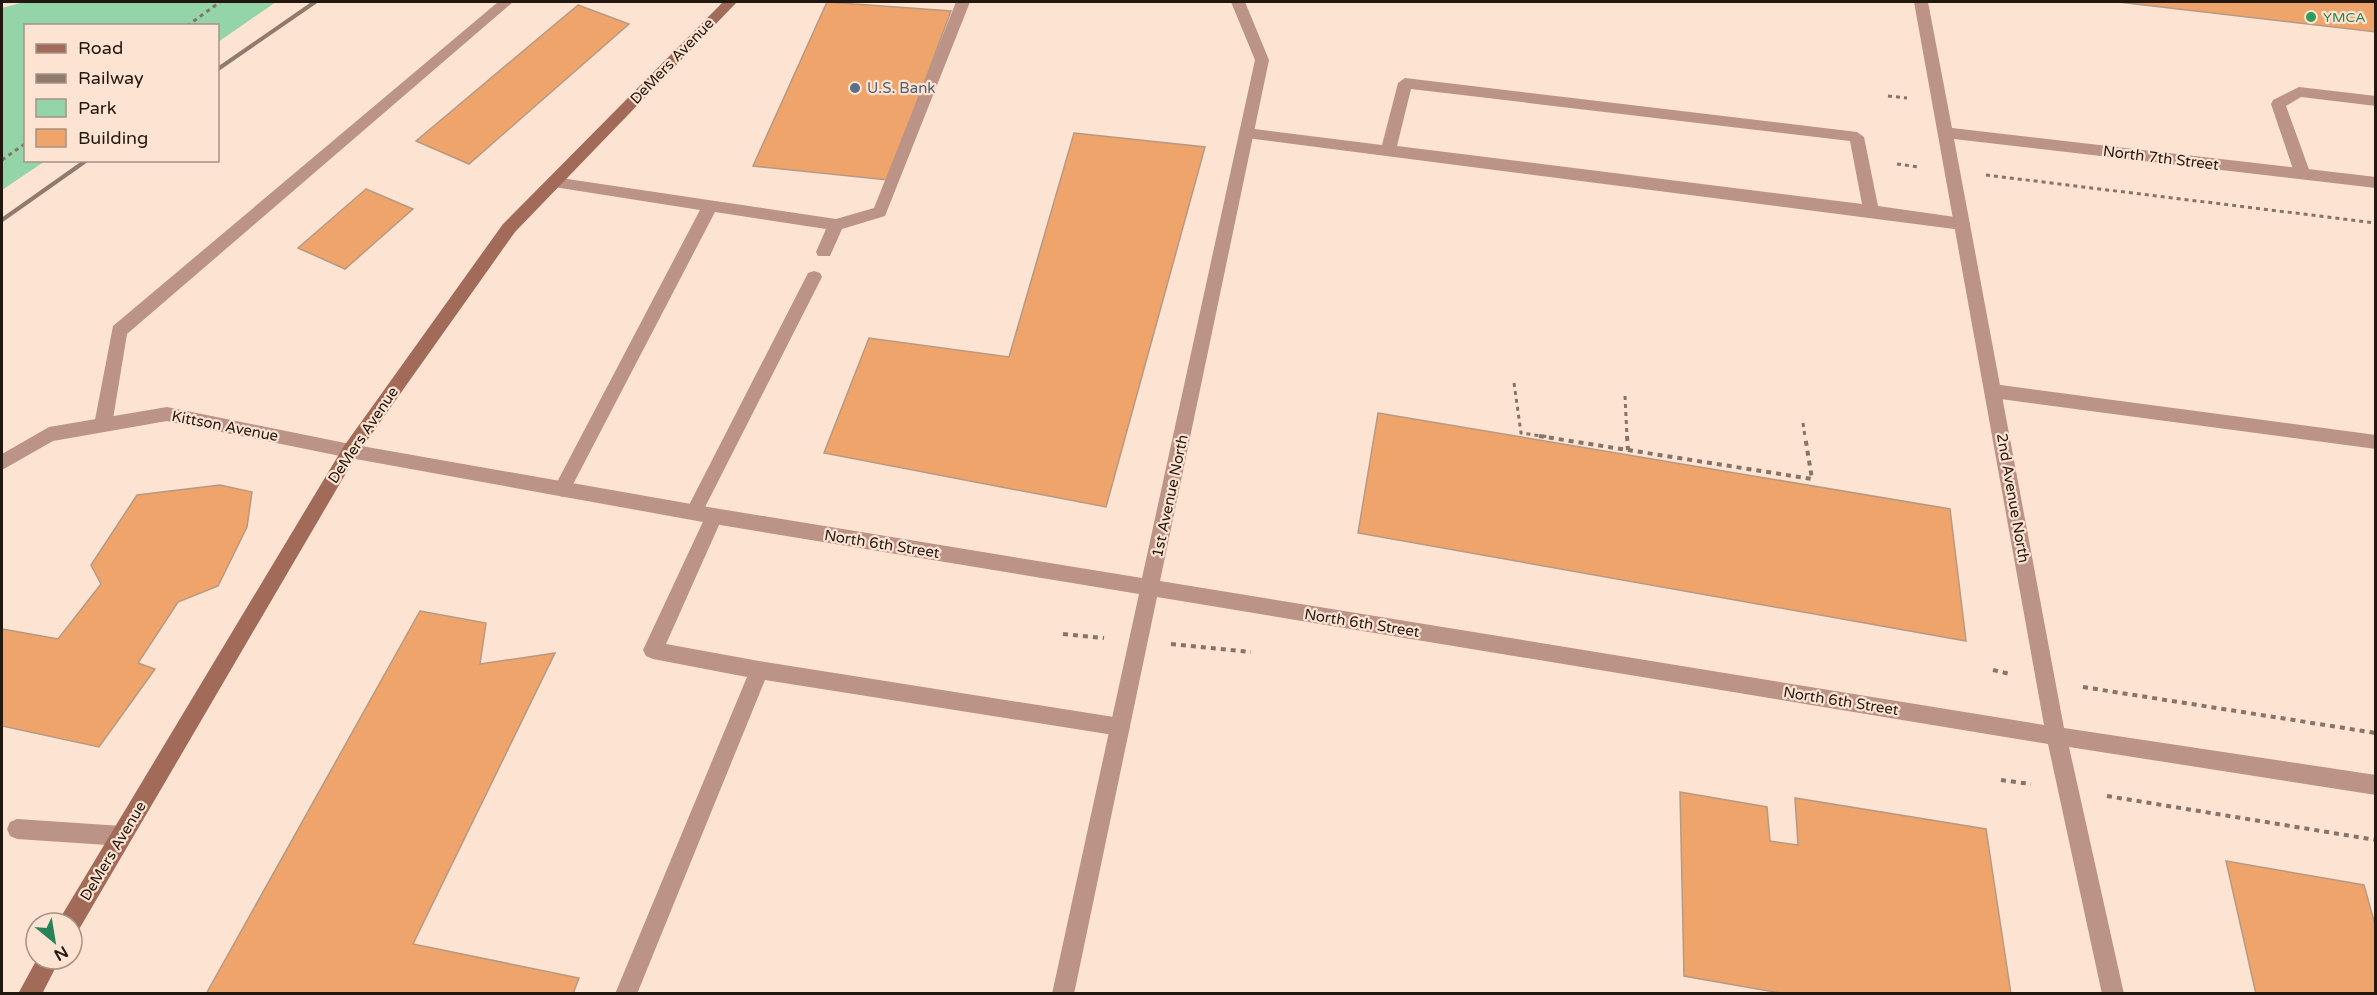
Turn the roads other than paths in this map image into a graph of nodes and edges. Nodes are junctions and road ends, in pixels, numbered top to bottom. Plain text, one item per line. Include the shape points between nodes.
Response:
1 (506, 2) edge
2 (730, 2) edge
3 (963, 2) edge
4 (1238, 2) edge
5 (1922, 2) edge
6 (2376, 101) edge
7 (1946, 132) junction
8 (1247, 133) junction
9 (1388, 151) junction
10 (2303, 175) junction
11 (554, 182) junction
12 (2376, 183) edge
13 (710, 206) junction
14 (1870, 211) junction
15 (1962, 224) junction
16 (836, 225) junction
17 (824, 252) dead end
18 (814, 277) dead end
19 (1993, 391) junction
20 (103, 425) junction
21 (2376, 442) edge
22 (350, 451) junction
23 (2, 463) edge
24 (562, 489) junction
25 (694, 512) junction
26 (714, 516) junction
27 (1150, 589) junction
28 (759, 670) junction
29 (1120, 727) junction
30 (2056, 736) junction
31 (2376, 785) edge
32 (17, 829) dead end
33 (122, 836) junction
34 (77, 911) edge
35 (42, 971) edge
36 (29, 993) edge
37 (626, 993) edge
38 (1063, 993) edge
39 (2113, 993) edge

1 - 20 street via 119,331
2 - 11 main road, DeMers Avenue
3 - 16 street via 880,212
4 - 8 street, 1st Avenue North via 1262,60
5 - 7 street, 2nd Avenue North
6 - 10 street via 2299,92 2278,104
7 - 10 street, North 7th Street
7 - 15 street, 2nd Avenue North
8 - 9 street
8 - 27 street, 1st Avenue North
9 - 14 street
9 - 14 street via 1405,82 1833,135 1857,138
10 - 12 street, North 7th Street
11 - 13 street
11 - 22 main road, DeMers Avenue via 509,228
13 - 16 street
13 - 24 street
14 - 15 street
15 - 19 street, 2nd Avenue North
16 - 17 street
18 - 25 street
19 - 21 street
19 - 30 street, 2nd Avenue North
20 - 22 street, Kittson Avenue via 167,414
20 - 23 street, Kittson Avenue via 49,434
22 - 24 street, North 6th Street
22 - 33 main road, DeMers Avenue
24 - 25 street, North 6th Street
25 - 26 street, North 6th Street
26 - 27 street, North 6th Street
26 - 28 street via 653,650
27 - 29 street, 1st Avenue North
27 - 30 street, North 6th Street
28 - 29 street
28 - 37 street
29 - 38 street, 1st Avenue North
30 - 31 street, North 6th Street
30 - 39 street, 2nd Avenue North
32 - 33 street
33 - 34 main road, DeMers Avenue
35 - 36 main road

